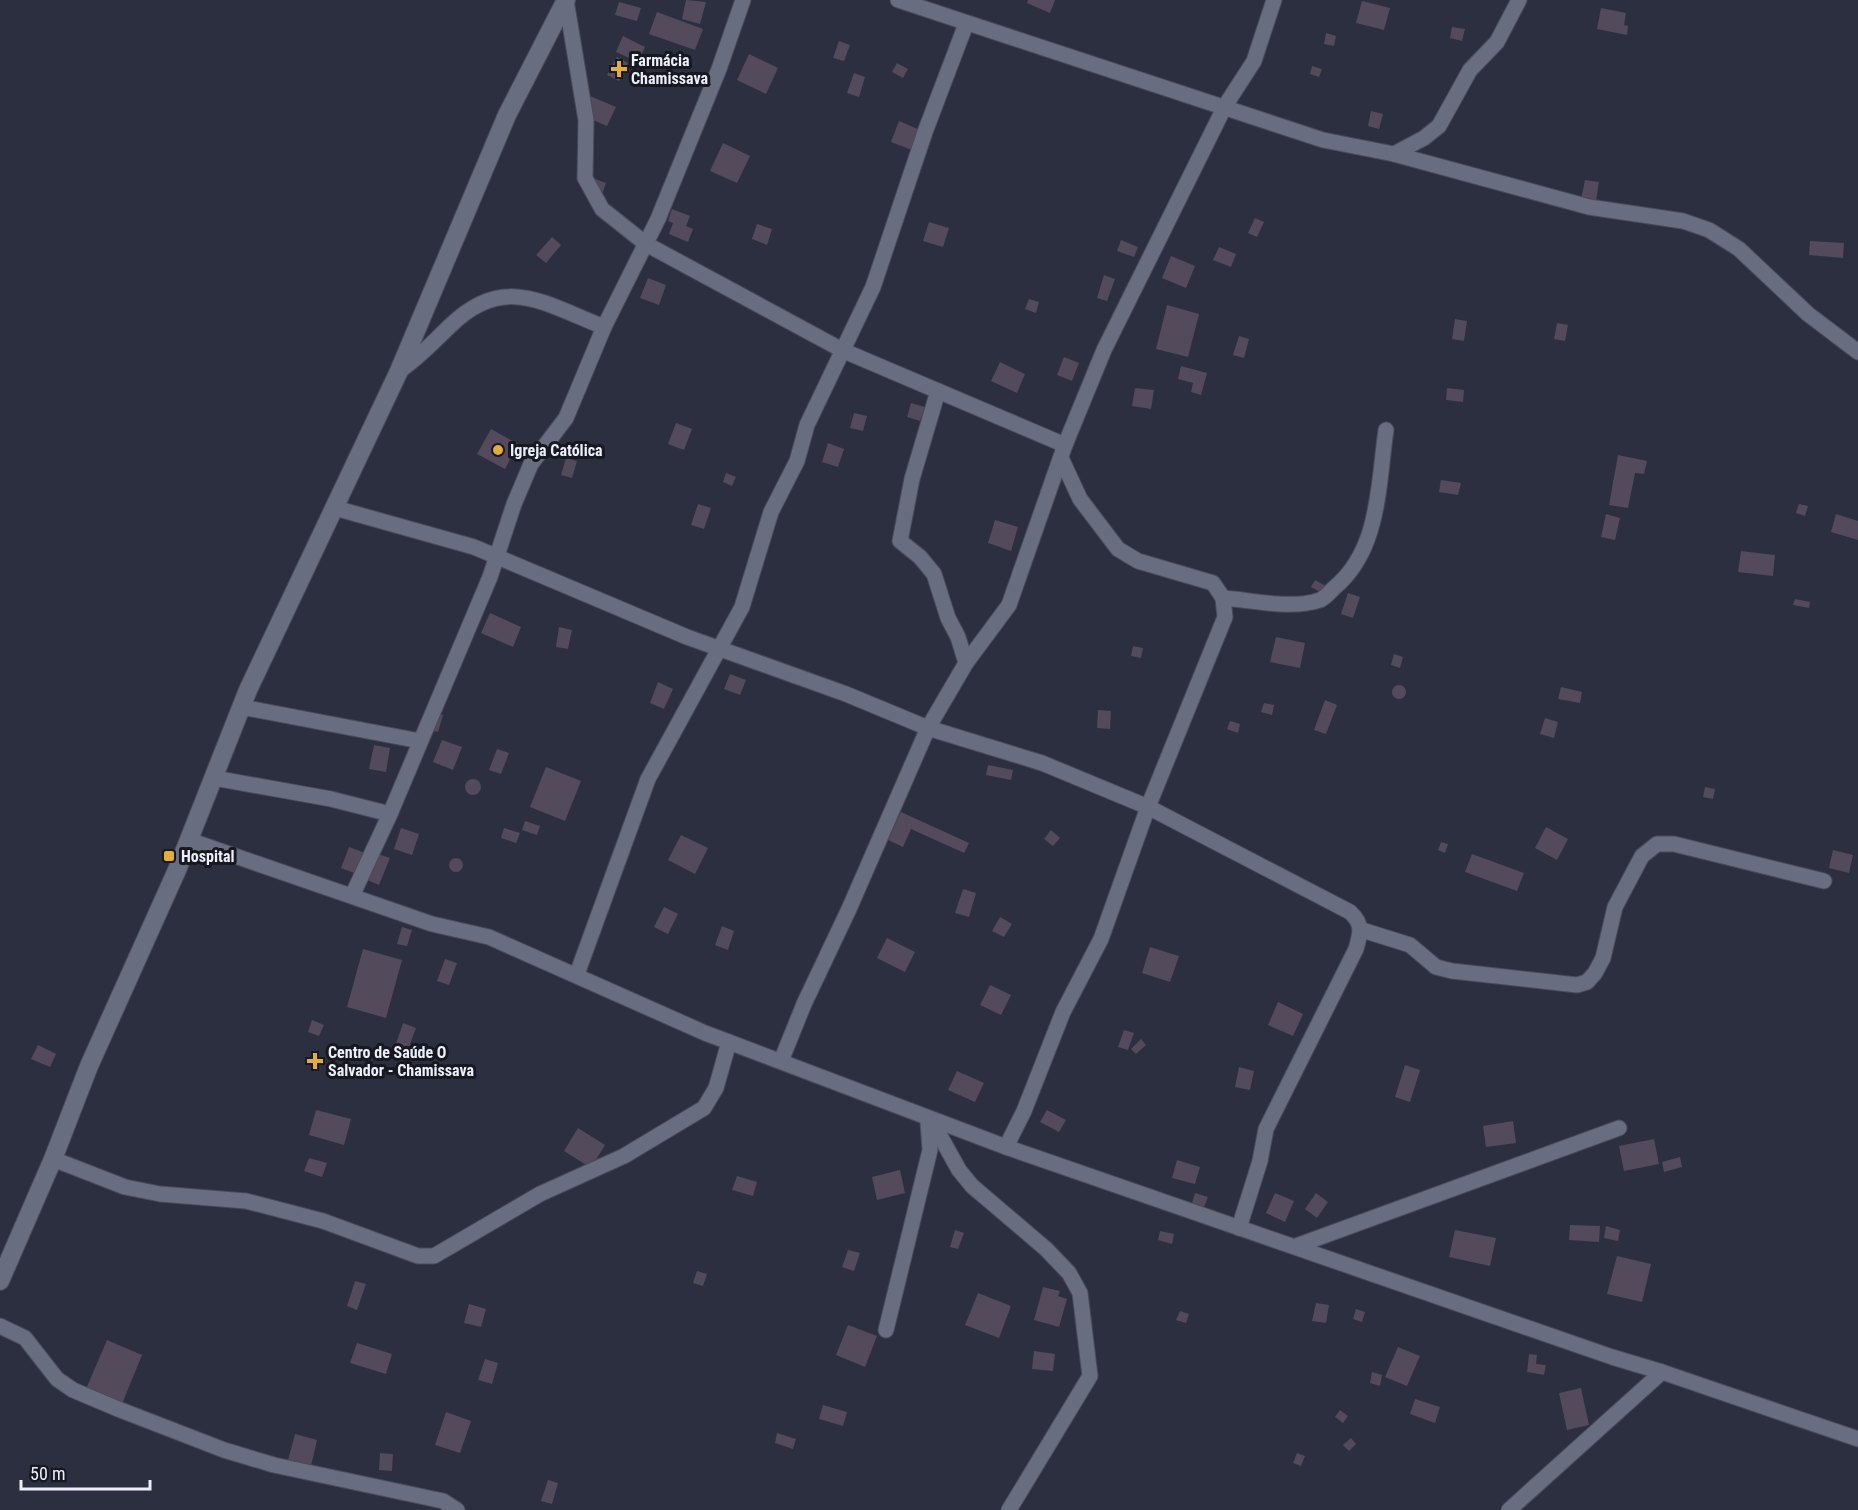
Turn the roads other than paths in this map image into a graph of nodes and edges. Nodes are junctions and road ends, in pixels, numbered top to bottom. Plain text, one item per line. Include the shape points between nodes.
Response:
1 (566, 0) edge
2 (742, 0) edge
3 (898, 0) edge
4 (1274, 0) edge
5 (1519, 0) edge
6 (966, 24) junction
7 (1225, 106) junction
8 (1394, 154) junction
9 (646, 244) junction
10 (604, 327) junction
11 (844, 351) junction
12 (1858, 352) edge
13 (399, 371) junction
14 (938, 391) junction
15 (1386, 430) dead end
16 (1064, 453) junction
17 (335, 508) junction
18 (497, 556) junction
19 (1223, 598) junction
20 (721, 648) junction
21 (966, 663) junction
22 (241, 707) junction
23 (928, 728) junction
24 (420, 741) junction
25 (214, 778) junction
26 (1148, 807) junction
27 (390, 814) junction
28 (189, 840) junction
29 (1824, 881) dead end
30 (352, 896) junction
31 (1362, 930) junction
32 (577, 974) junction
33 (729, 1042) junction
34 (781, 1061) junction
35 (928, 1123) junction
36 (1619, 1128) dead end
37 (1005, 1147) junction
38 (53, 1159) junction
39 (1239, 1228) junction
40 (1296, 1246) junction
41 (0, 1281) edge
42 (0, 1326) edge
43 (886, 1330) dead end
44 (1662, 1372) junction
45 (1858, 1439) edge
46 (457, 1510) edge
47 (1009, 1510) edge
48 (1509, 1510) edge

1 - 9 street via 586,120 585,178 602,209
1 - 13 street via 507,115
2 - 9 street via 719,69
3 - 6 street
4 - 7 street via 1254,61
5 - 8 street via 1497,42 1470,70 1439,126
6 - 7 street
6 - 11 street via 873,287
7 - 8 street via 1323,140
7 - 16 street via 1104,350
8 - 12 street via 1589,207 1683,221 1709,230 1739,249 1808,314
9 - 10 street
9 - 11 street
10 - 13 street via 520,296 499,296 476,304 418,359
10 - 18 street via 566,418 531,464
11 - 14 street
11 - 20 street via 807,425 797,461 771,512 742,607
13 - 17 street
14 - 16 street
14 - 21 street via 912,479 900,542 934,574
15 - 19 street via 1370,536 1345,579 1321,600 1292,604
16 - 19 street via 1080,499 1118,549 1138,561 1213,583
16 - 21 street via 1009,605
17 - 18 street
17 - 22 street
18 - 20 street
18 - 24 street
19 - 26 street via 1225,617
20 - 23 street
20 - 32 street via 648,779
21 - 23 street
22 - 24 street
22 - 25 street
23 - 26 street via 1042,763
23 - 34 street
24 - 27 street
25 - 27 street
25 - 28 street
26 - 31 street via 1329,899 1359,920
26 - 37 street via 1101,939 1063,1012 1024,1111
27 - 30 street
28 - 30 street
28 - 38 street via 89,1066
29 - 31 street via 1674,844 1657,844 1642,856 1615,907 1603,958 1595,973 1587,982 1577,985 1436,967 1410,945
30 - 32 street via 432,924 489,937
31 - 39 street via 1266,1129
32 - 33 street
33 - 34 street
33 - 38 street via 716,1088 704,1108 624,1156 540,1194 434,1256 418,1256 323,1221 246,1201 125,1187
34 - 35 street
35 - 37 street
35 - 43 street via 930,1150
35 - 47 street via 972,1186 1046,1249 1069,1273 1080,1293 1090,1376
36 - 40 street
37 - 39 street
38 - 41 street
39 - 40 street
40 - 44 street via 1612,1358
42 - 46 street via 25,1338 57,1379 118,1409 274,1465 443,1501
44 - 45 street
44 - 48 street

